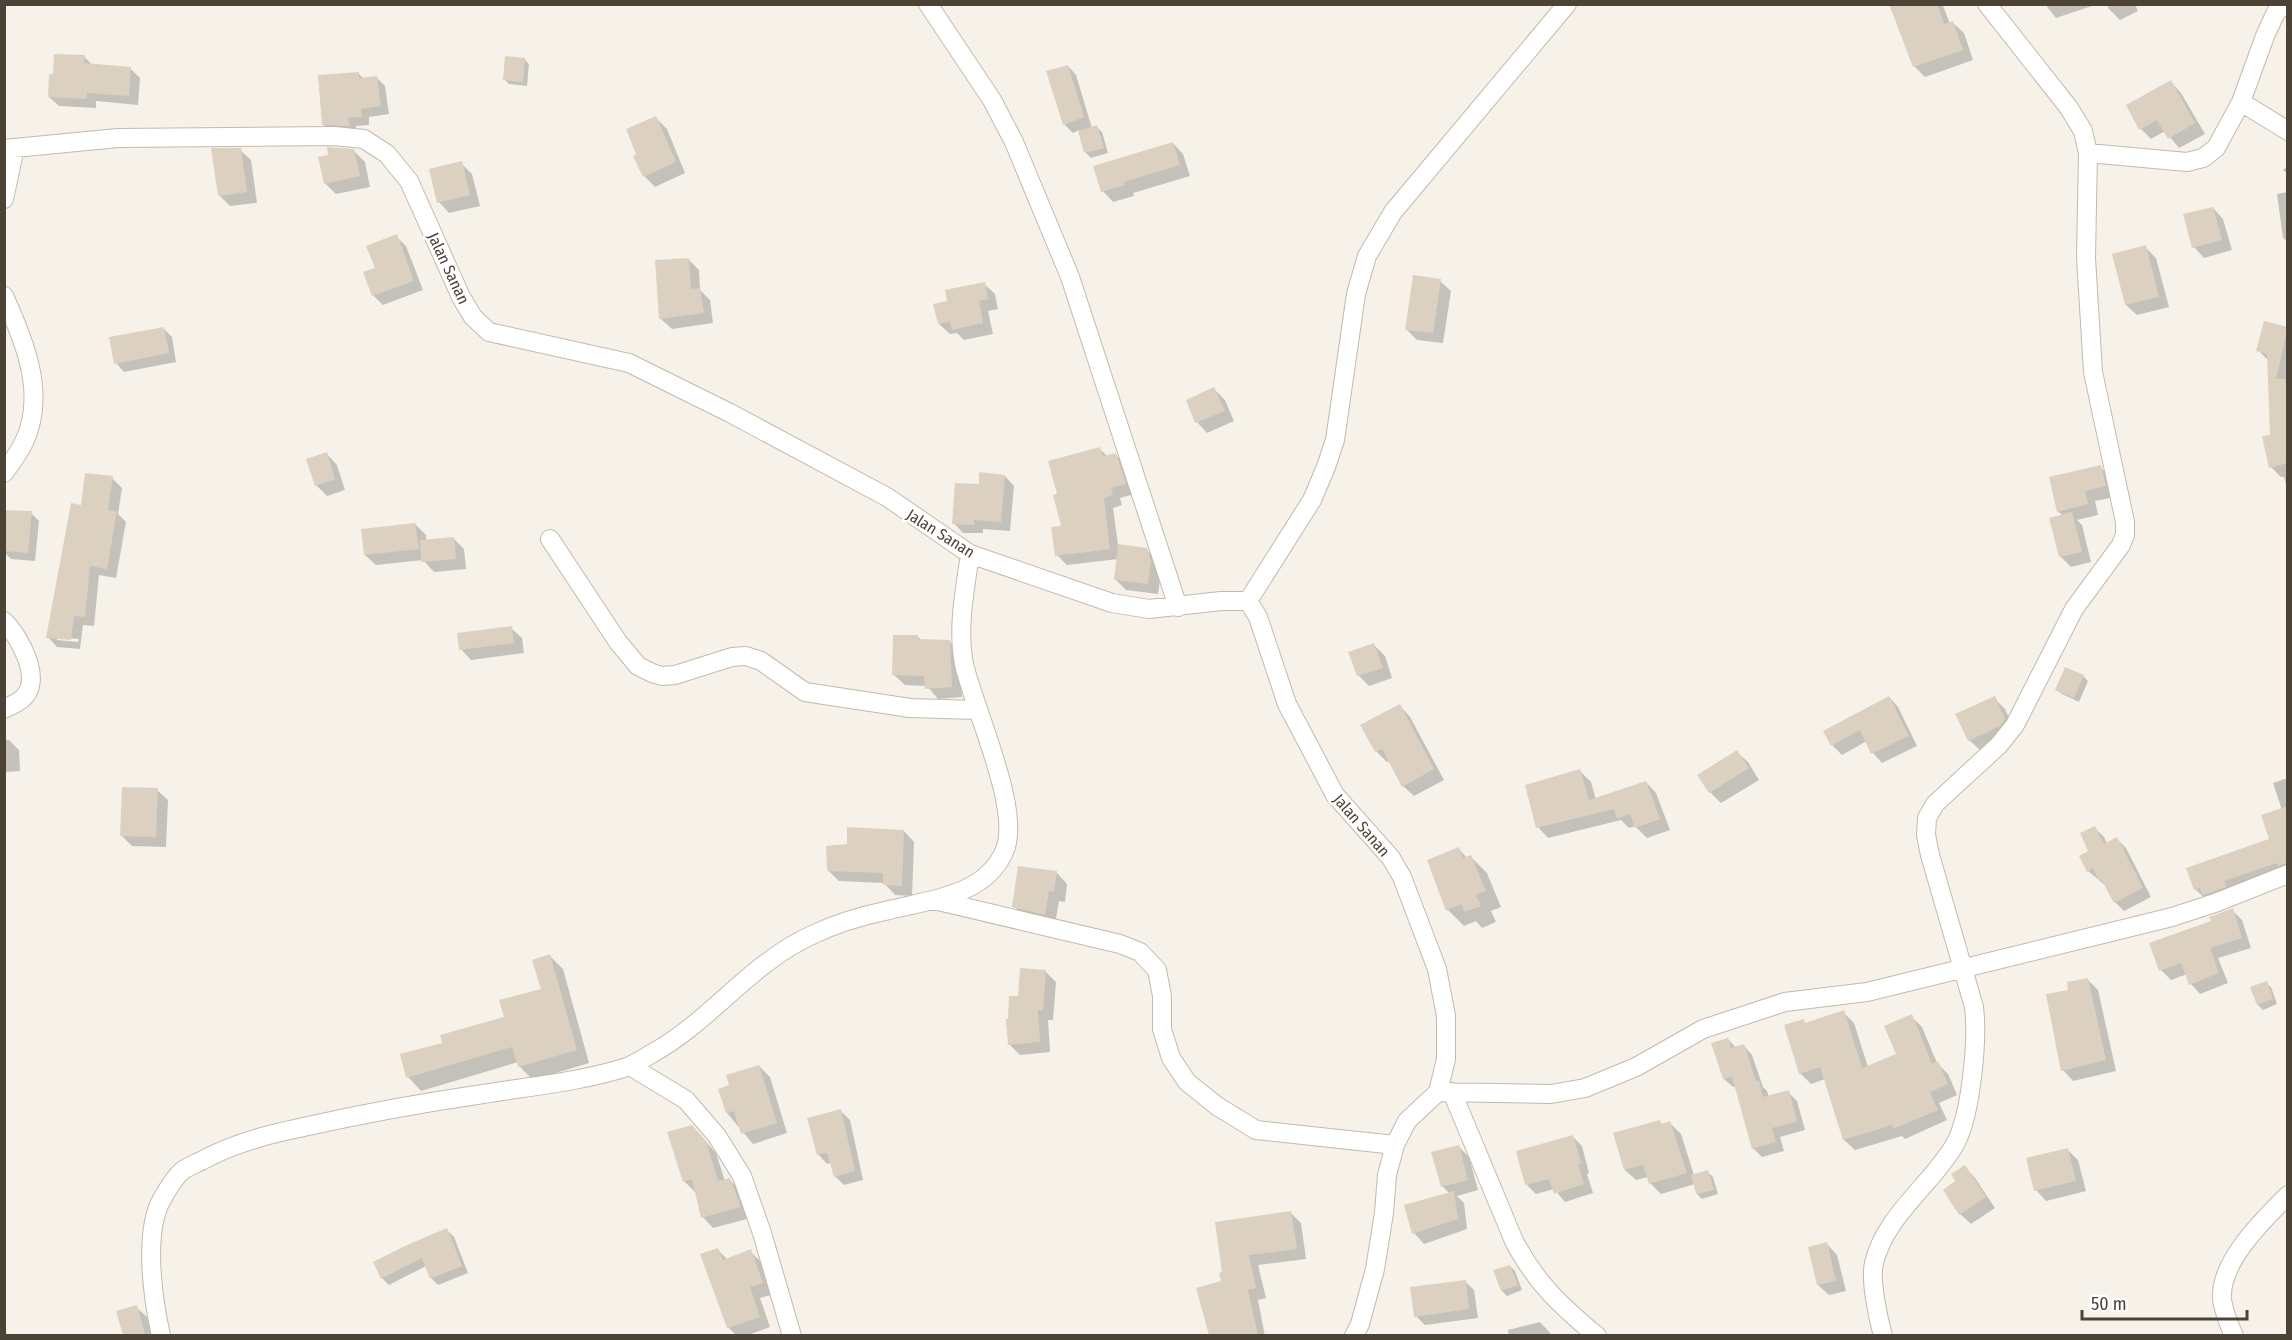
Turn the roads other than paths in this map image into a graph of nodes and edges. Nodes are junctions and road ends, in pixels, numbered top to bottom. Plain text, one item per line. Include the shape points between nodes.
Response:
1 (928, 4) edge
2 (1567, 4) edge
3 (1987, 4) edge
4 (2286, 4) edge
5 (2241, 102) junction
6 (2288, 132) edge
7 (10, 148) edge
8 (2088, 153) junction
9 (4, 199) edge
10 (4, 296) edge
11 (4, 473) edge
12 (550, 539) dead end
13 (970, 554) junction
14 (1248, 601) junction
15 (1178, 607) junction
16 (4, 621) edge
17 (4, 709) edge
18 (977, 710) junction
19 (2288, 874) edge
20 (934, 900) junction
21 (1962, 970) junction
22 (630, 1066) junction
23 (1445, 1092) junction
24 (1395, 1145) junction
25 (2288, 1196) edge
26 (161, 1335) edge
27 (792, 1335) edge
28 (1354, 1335) edge
29 (1597, 1335) edge
30 (1883, 1335) edge
31 (2234, 1335) edge

1 - 15 street via 992,100 1014,142 1070,277
2 - 14 street via 1393,212 1367,256 1356,294 1335,440 1312,500
3 - 8 street via 2069,108 2083,131
4 - 5 street via 2276,12
5 - 6 street
5 - 8 street via 2216,148 2203,158 2187,162
7 - 9 street
7 - 13 street, Jalan Sanan via 118,138 364,139 387,154 409,181 460,297 472,317 489,332 629,363 887,497
8 - 21 street via 2086,258 2092,372 2126,535 2074,609 2015,725 1935,804 1927,818 1930,855
10 - 11 street via 31,368 34,410 24,442
12 - 18 street via 618,642 639,666 652,673 675,675 746,656 761,661 805,692 910,708
13 - 15 street, Jalan Sanan via 1112,603 1149,609
13 - 18 street via 960,626 964,662
14 - 15 street, Jalan Sanan
14 - 23 street, Jalan Sanan via 1258,617 1287,704 1335,795 1391,858 1418,916 1437,969 1446,1016
16 - 17 street via 30,667 30,684 23,698
18 - 20 street via 1002,787 1008,838 992,872 969,889
19 - 21 street via 2172,917
20 - 22 street via 882,911 812,934 752,974 678,1038
20 - 24 street via 1140,952 1157,970 1162,1029 1171,1058 1187,1082 1256,1131
21 - 23 street via 1867,992 1785,1002 1746,1014 1703,1029 1636,1067 1585,1088 1551,1094
21 - 30 street via 1976,1024 1966,1116 1953,1147 1883,1236 1873,1265
22 - 26 street via 581,1079 381,1109 264,1136 227,1147 182,1171 160,1201 151,1244
22 - 27 street via 686,1100 717,1136 742,1176
23 - 24 street via 1407,1122
23 - 29 street via 1525,1262 1545,1288
24 - 28 street via 1387,1175 1376,1269
25 - 31 street via 2266,1217 2229,1266 2222,1300

